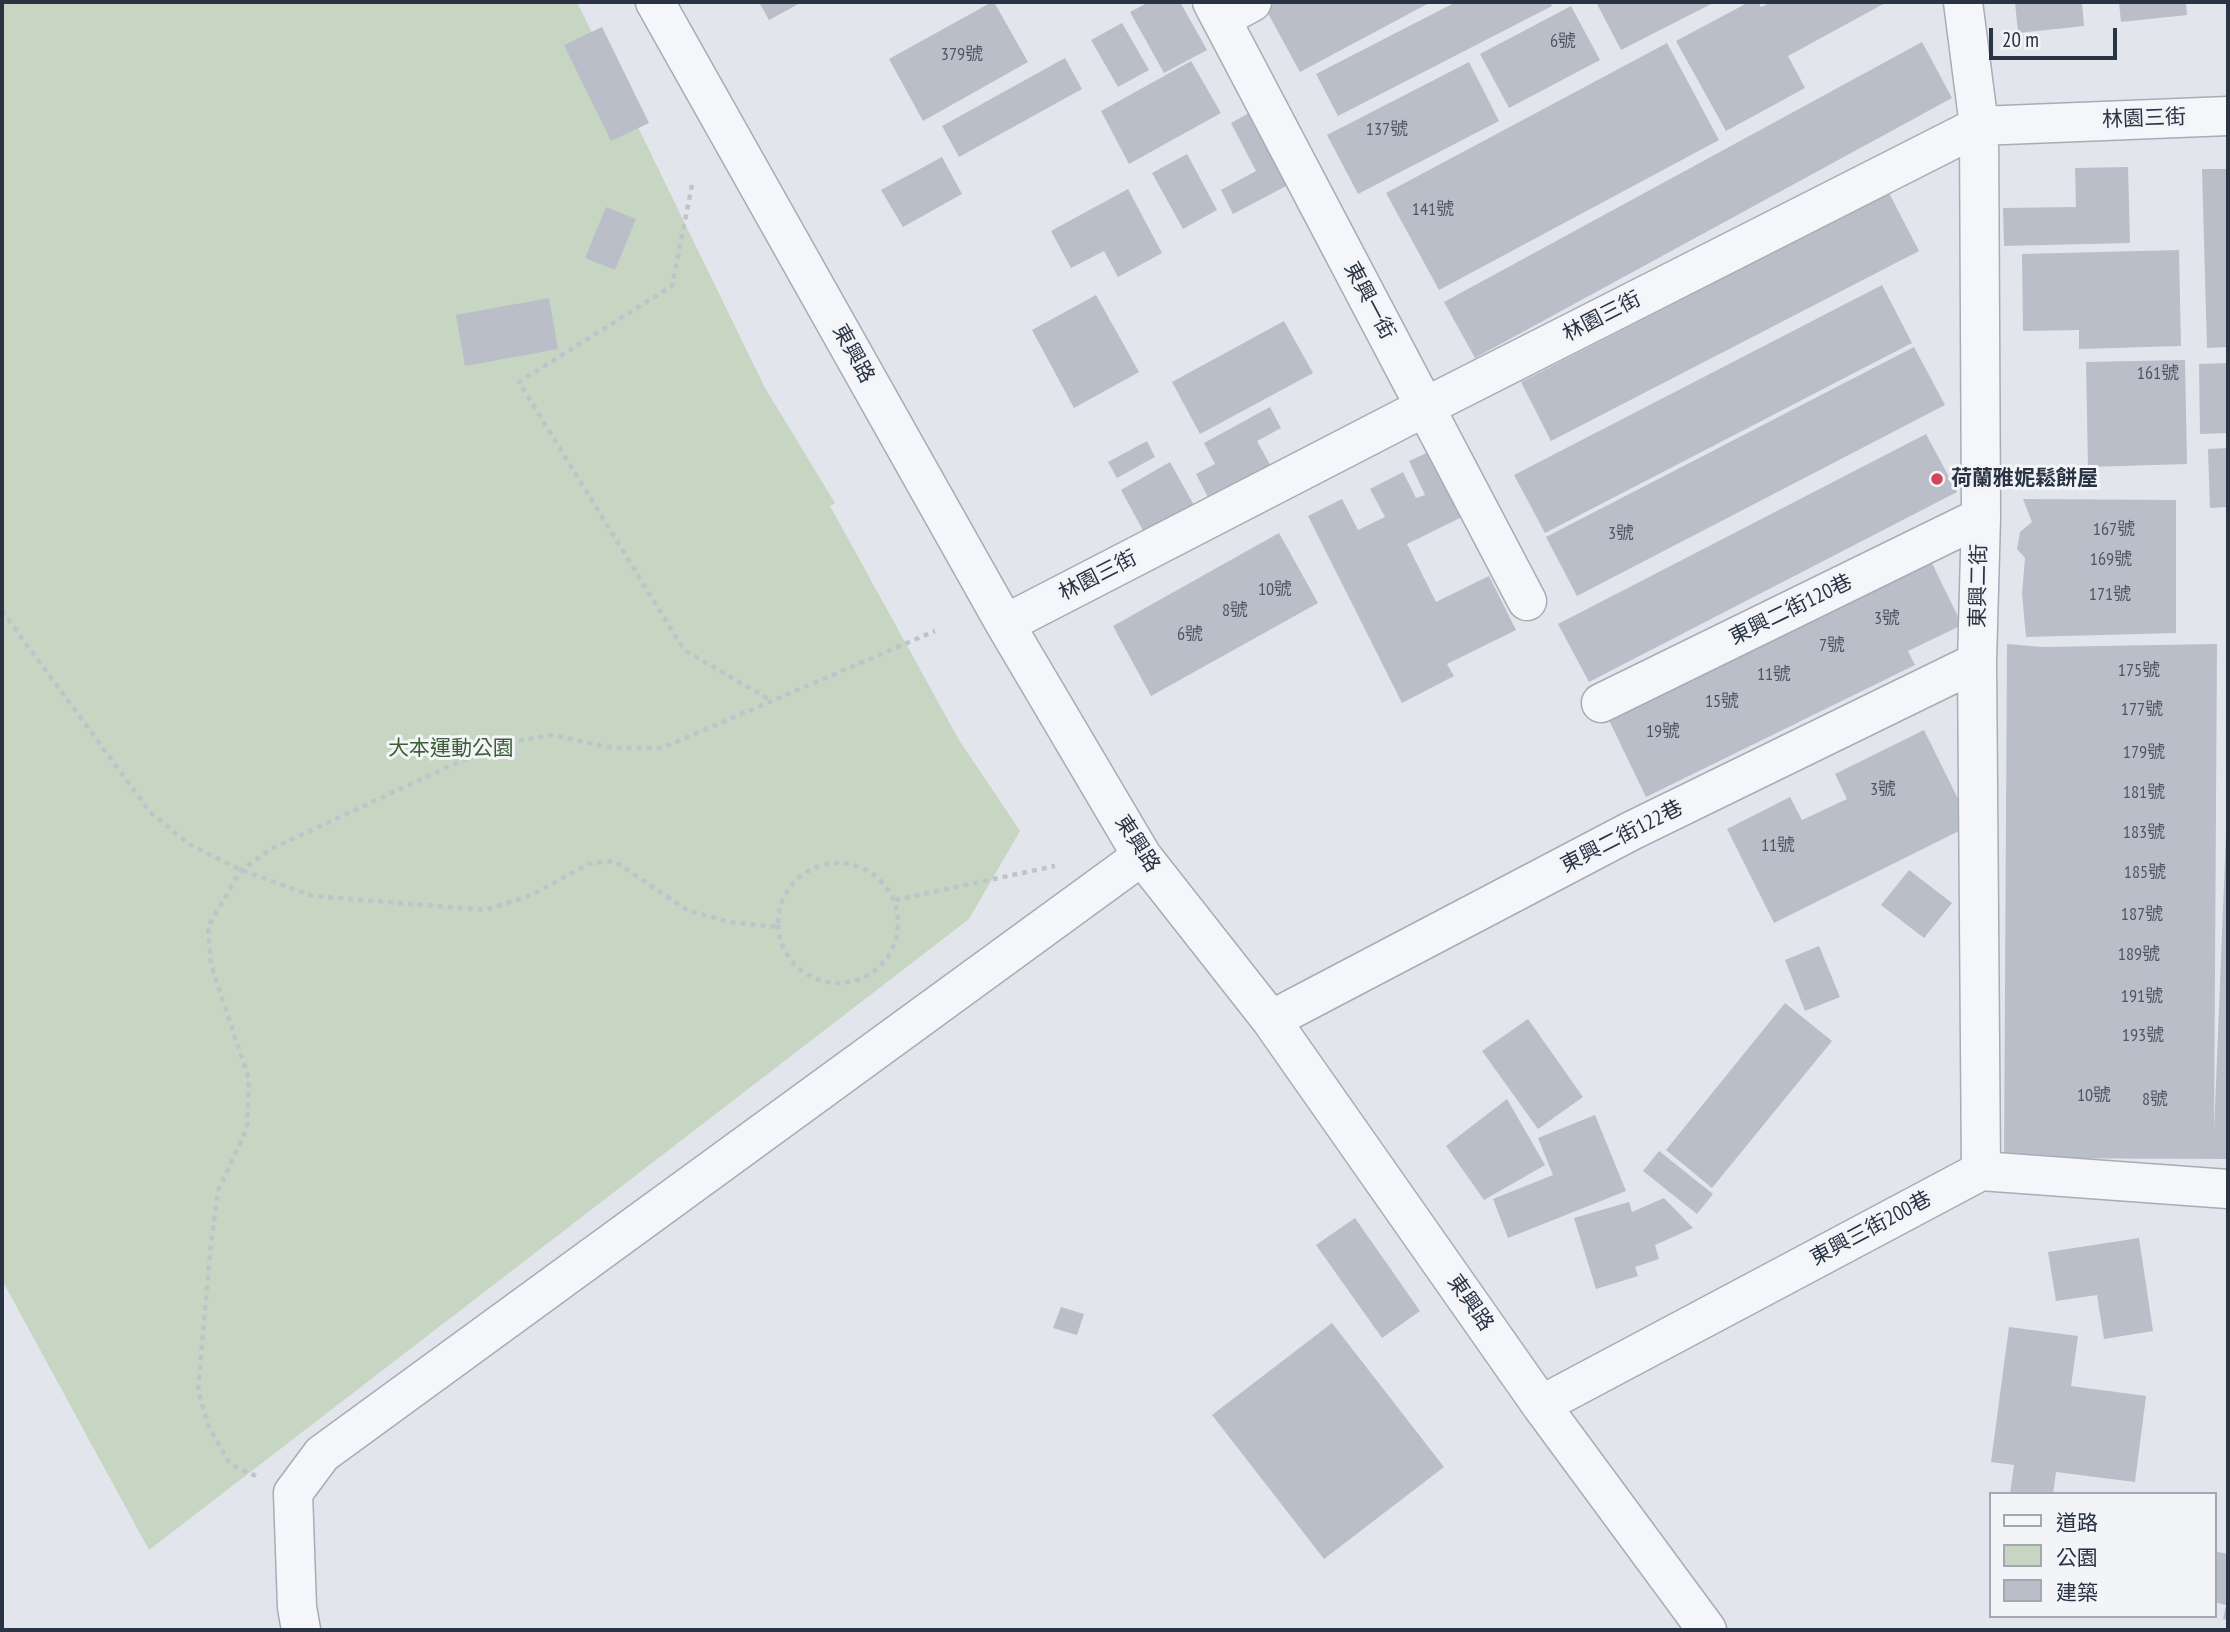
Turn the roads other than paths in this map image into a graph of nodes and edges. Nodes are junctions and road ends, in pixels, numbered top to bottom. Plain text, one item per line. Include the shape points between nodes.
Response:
1 (655, 2) edge
2 (1963, 2) edge
3 (1228, 8) edge
4 (2228, 116) edge
5 (1979, 126) junction
6 (1425, 407) junction
7 (1980, 517) junction
8 (1527, 601) dead end
9 (1005, 624) junction
10 (1977, 662) junction
11 (1601, 703) dead end
12 (1142, 856) junction
13 (1271, 1020) junction
14 (1981, 1171) junction
15 (2228, 1189) edge
16 (1541, 1405) junction
17 (301, 1630) edge
18 (1707, 1630) edge

1 - 9 street, 東興路
2 - 5 street, 東興二街
3 - 6 street, 東興一街
4 - 5 street, 林園三街
5 - 6 street, 林園三街
5 - 7 street, 東興二街
6 - 8 street, 東興一街
6 - 9 street, 林園三街
7 - 10 street, 東興二街
7 - 11 street, 東興二街120巷
9 - 12 street, 東興路
10 - 13 street, 東興二街122巷 via 1632,831
10 - 14 street, 東興二街
12 - 13 street, 東興路
12 - 17 street via 322,1454 293,1493
13 - 16 street, 東興路
14 - 15 street
14 - 16 street, 東興三街200巷
16 - 18 street, 東興路

